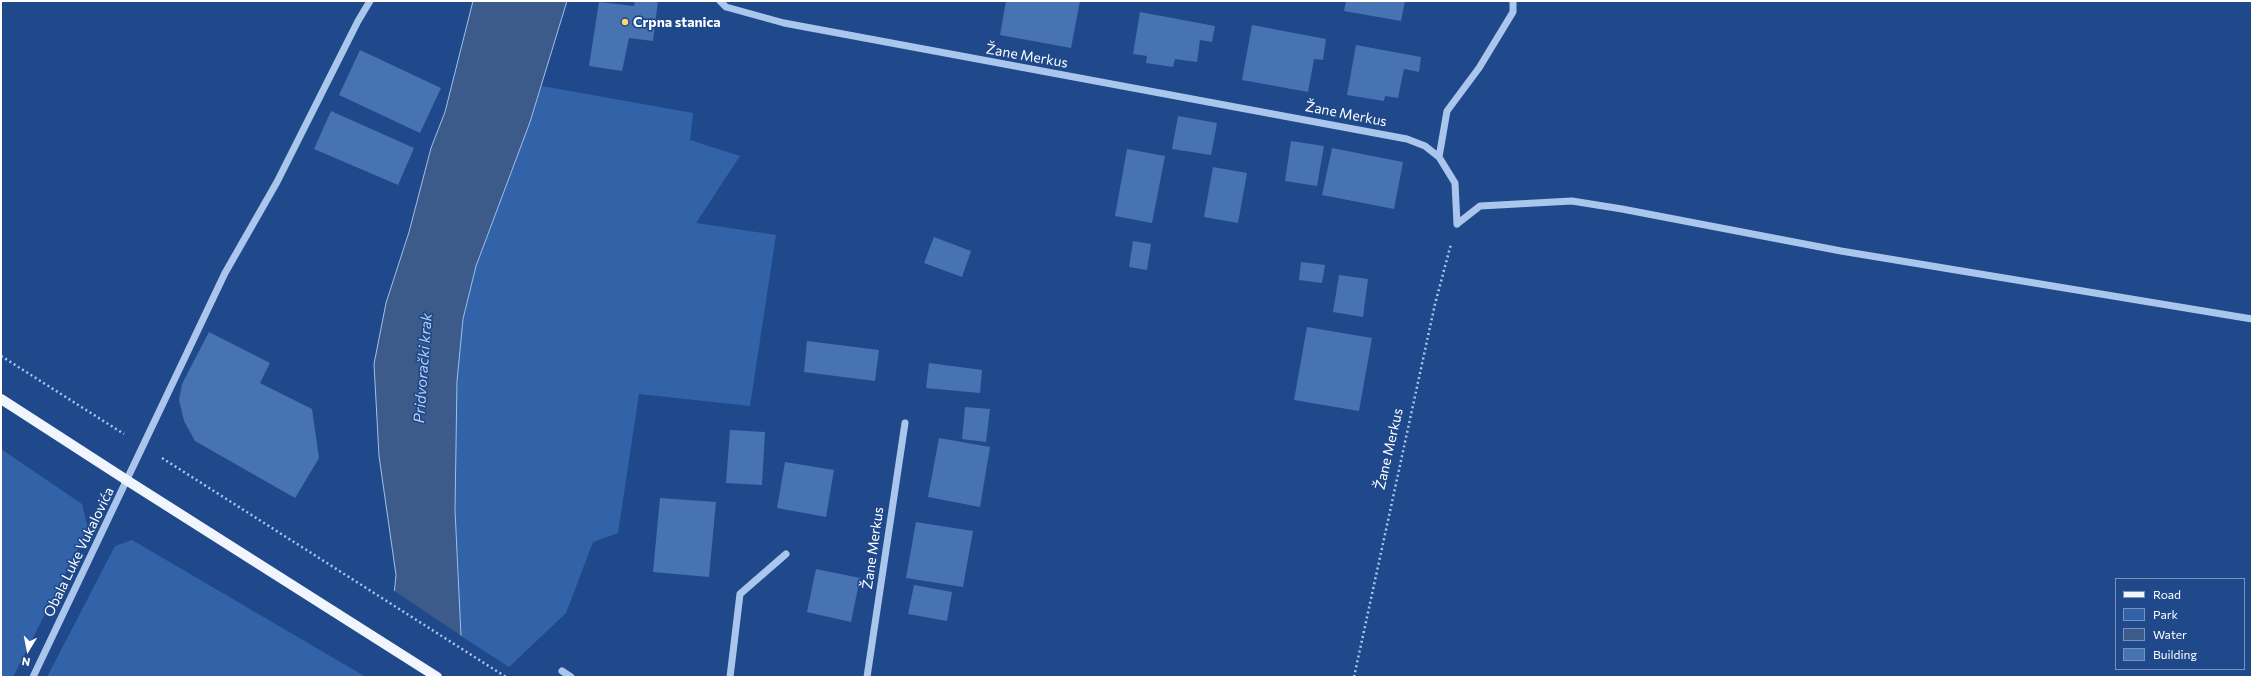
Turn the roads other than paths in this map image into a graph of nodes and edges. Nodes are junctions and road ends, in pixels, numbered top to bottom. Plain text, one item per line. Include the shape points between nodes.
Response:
1 (370, 1) edge
2 (720, 1) edge
3 (1513, 1) edge
4 (1439, 157) junction
5 (2252, 319) edge
6 (1, 398) edge
7 (905, 423) dead end
8 (128, 482) junction
9 (786, 554) dead end
10 (562, 671) dead end
11 (33, 677) edge
12 (437, 677) edge
13 (571, 677) edge
14 (730, 677) edge
15 (867, 677) edge

1 - 8 street, Obala Luke Vukalovića via 278,182 225,273
2 - 4 street, Žane Merkus via 726,7 784,23 1407,139 1425,146
3 - 4 street via 1513,12 1479,68 1448,111
4 - 5 street, Žane Merkus via 1455,183 1457,224 1480,206 1572,201 1841,251
6 - 8 main road
7 - 15 street, Žane Merkus
8 - 11 street, Obala Luke Vukalovića
8 - 12 main road
9 - 14 street via 740,594
10 - 13 street

